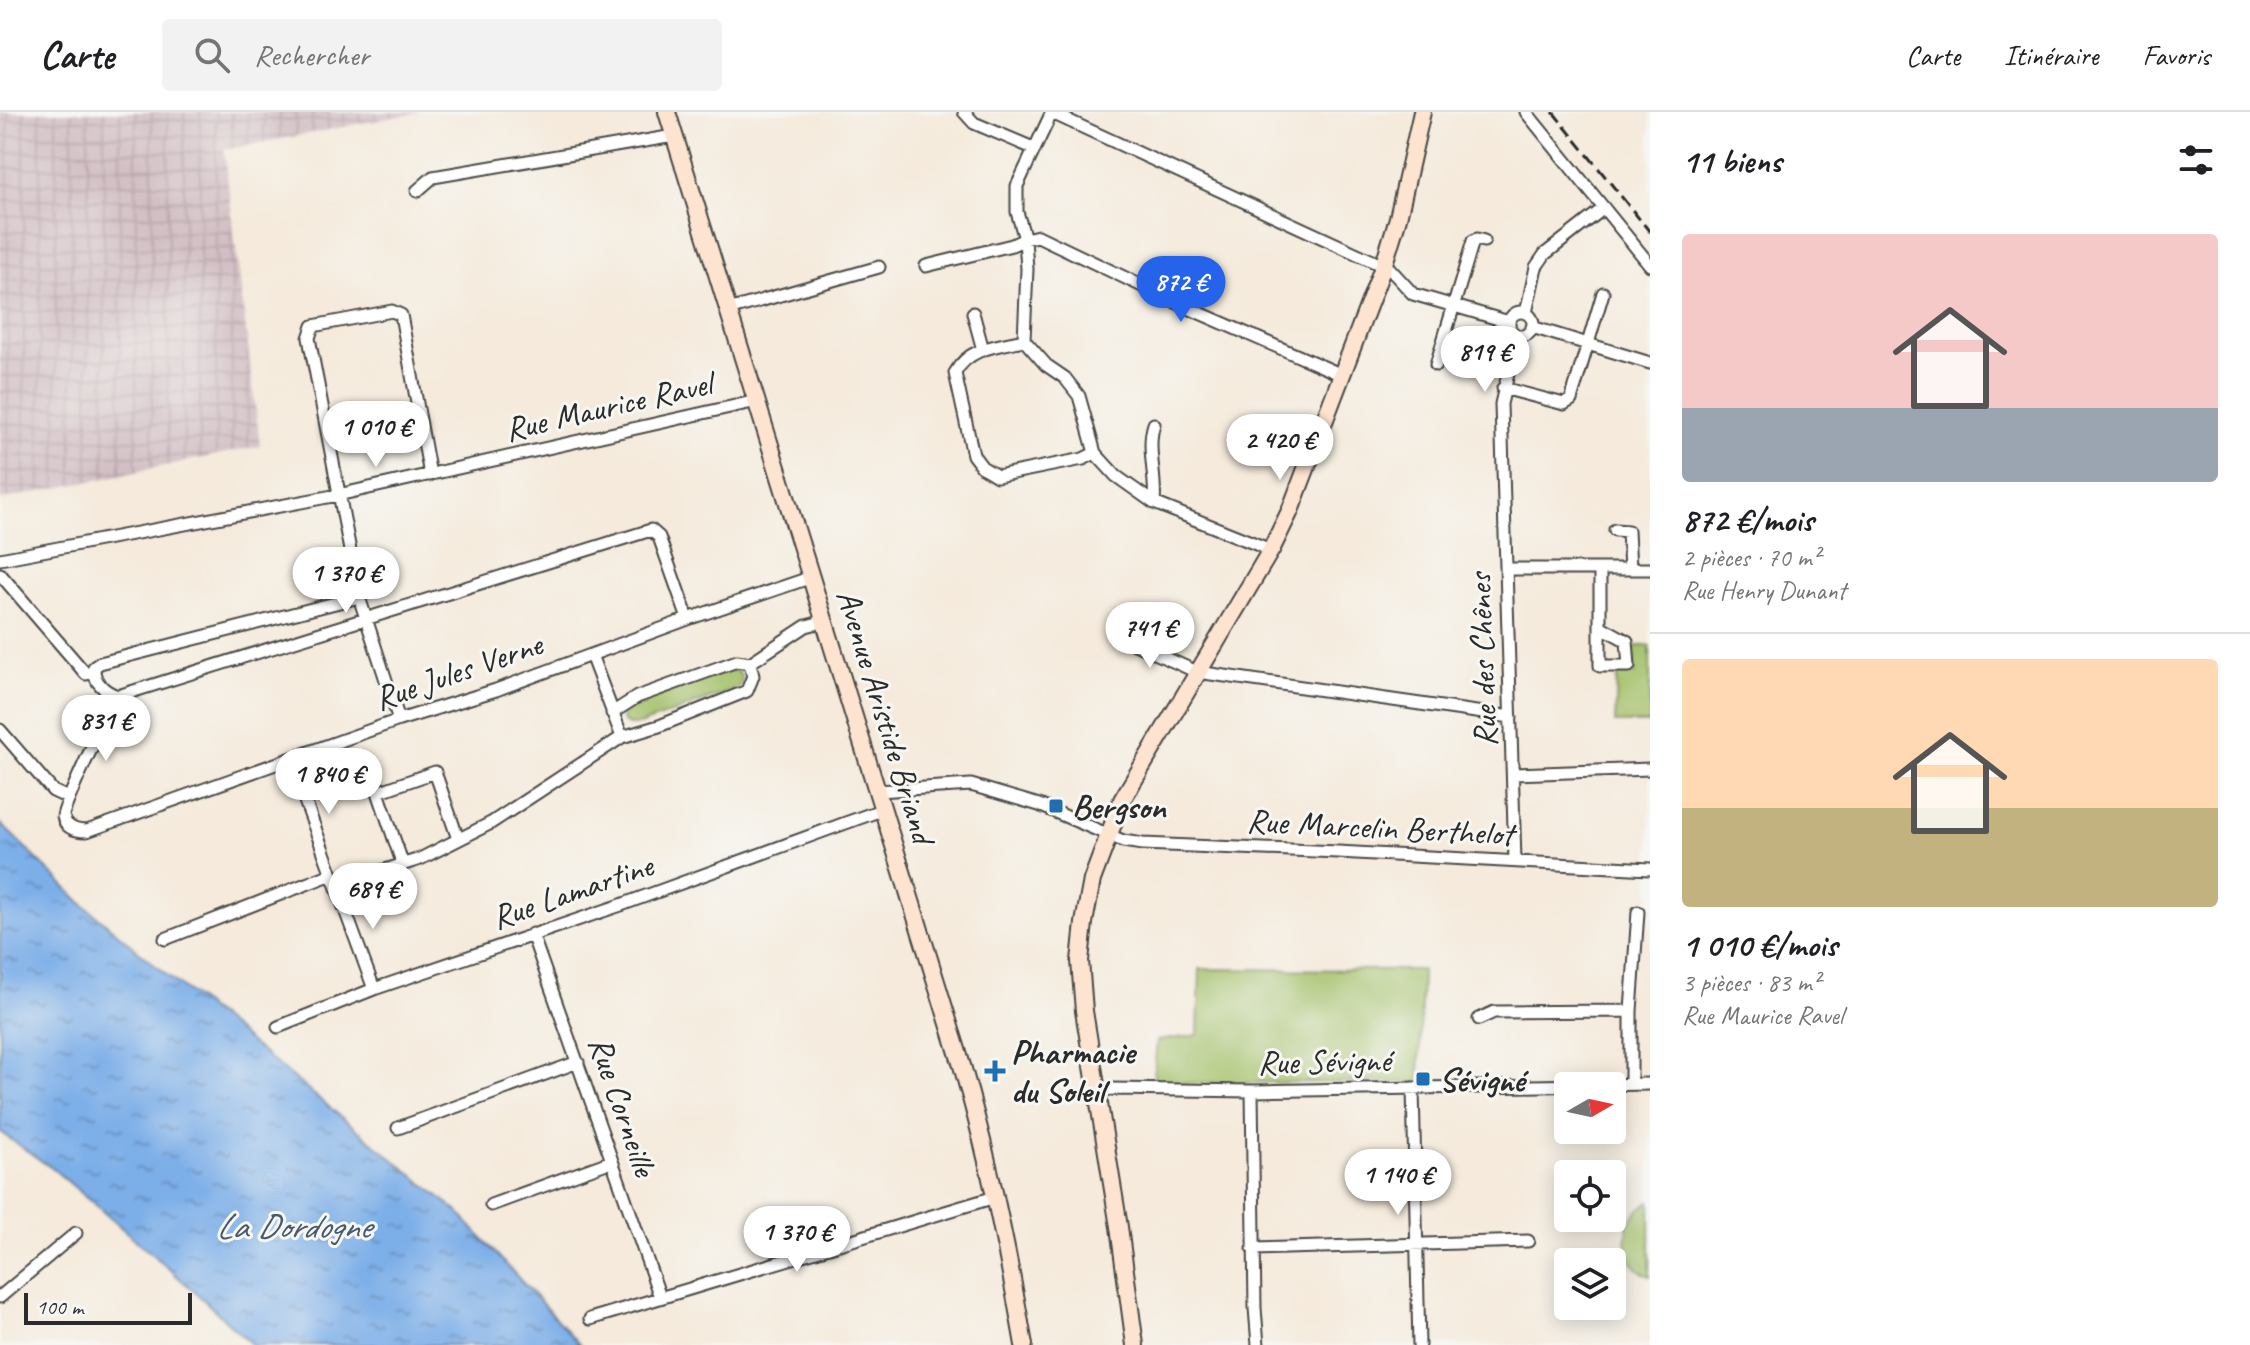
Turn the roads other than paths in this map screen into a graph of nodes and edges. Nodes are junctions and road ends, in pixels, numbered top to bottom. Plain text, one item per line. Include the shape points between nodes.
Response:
1 (667, 112) edge
2 (964, 112) edge
3 (1422, 112) edge
4 (1526, 112) edge
5 (1052, 113) edge
6 (674, 136) junction
7 (1033, 148) junction
8 (417, 191) dead end
9 (1604, 208) junction
10 (1025, 239) junction
11 (1484, 241) dead end
12 (1650, 265) edge
13 (926, 266) dead end
14 (879, 267) dead end
15 (1383, 267) junction
16 (1603, 293) dead end
17 (1453, 306) junction
18 (728, 310) junction
19 (973, 313) dead end
20 (1526, 313) junction
21 (1509, 322) junction
22 (1532, 327) junction
23 (1517, 335) junction
24 (1024, 340) junction
25 (1587, 344) junction
26 (983, 350) junction
27 (1650, 363) edge
28 (1436, 365) dead end
29 (1342, 375) junction
30 (1503, 388) junction
31 (757, 401) junction
32 (1154, 424) dead end
33 (1095, 453) junction
34 (430, 475) junction
35 (338, 495) junction
36 (1154, 503) junction
37 (1615, 530) dead end
38 (1271, 550) junction
39 (0, 559) edge
40 (1507, 569) junction
41 (1600, 569) junction
42 (1630, 569) junction
43 (1650, 569) edge
44 (0, 574) edge
45 (812, 577) junction
46 (359, 597) junction
47 (366, 619) junction
48 (688, 619) junction
49 (826, 621) junction
50 (1600, 626) dead end
51 (1117, 636) dead end
52 (591, 655) junction
53 (750, 663) junction
54 (93, 672) junction
55 (1197, 672) junction
56 (118, 696) junction
57 (612, 713) junction
58 (1511, 717) junction
59 (399, 720) junction
60 (0, 730) edge
61 (622, 737) junction
62 (290, 760) junction
63 (1650, 769) edge
64 (1513, 774) junction
65 (878, 791) junction
66 (68, 798) junction
67 (884, 809) junction
68 (1108, 835) junction
69 (458, 839) junction
70 (1515, 861) junction
71 (403, 865) junction
72 (1650, 869) edge
73 (335, 880) junction
74 (1638, 912) dead end
75 (532, 934) junction
76 (165, 939) dead end
77 (374, 989) junction
78 (1631, 1011) junction
79 (1479, 1019) dead end
80 (278, 1027) dead end
81 (578, 1062) junction
82 (1631, 1083) junction
83 (1650, 1084) edge
84 (1413, 1088) junction
85 (1252, 1091) junction
86 (1096, 1092) junction
87 (398, 1128) dead end
88 (612, 1161) junction
89 (995, 1197) junction
90 (491, 1205) dead end
91 (76, 1233) dead end
92 (1528, 1241) dead end
93 (1416, 1244) junction
94 (1253, 1249) junction
95 (0, 1297) edge
96 (660, 1297) junction
97 (590, 1319) dead end
98 (1024, 1345) edge
99 (1135, 1345) edge
100 (1258, 1345) edge
101 (1419, 1345) edge

1 - 6 street, Avenue Aristide Briand
2 - 7 street via 974,123
3 - 15 street
4 - 9 street
5 - 7 street
5 - 15 street
6 - 8 street via 433,177
6 - 18 street, Avenue Aristide Briand
7 - 10 street via 1017,186
9 - 12 street
9 - 20 street via 1545,254 1536,267
10 - 13 street
10 - 24 street
10 - 29 street via 1038,236
11 - 17 street via 1473,241
14 - 18 street
15 - 17 street via 1413,294
15 - 29 street
16 - 25 street
17 - 21 street
17 - 28 street
18 - 31 street, Avenue Aristide Briand
19 - 26 street
20 - 21 street via 1515,313
20 - 22 street
21 - 23 street
22 - 23 street
22 - 25 street
23 - 30 street, Rue des Chênes
24 - 26 street
24 - 33 street via 1079,396
25 - 27 street
25 - 30 street via 1571,400 1564,404
26 - 33 street via 962,361 955,373 973,455 982,467 997,476 1014,474
29 - 38 street
30 - 40 street, Rue des Chênes
31 - 34 street, Rue Maurice Ravel
31 - 45 street, Avenue Aristide Briand
32 - 36 street
33 - 36 street
34 - 35 street, Rue Maurice Ravel
34 - 35 street via 401,315 392,311 313,326 309,338
35 - 39 street, Rue Maurice Ravel
35 - 46 street
36 - 38 street
37 - 42 street via 1628,531
38 - 55 street
40 - 41 street
40 - 58 street, Rue des Chênes
41 - 42 street
41 - 50 street
42 - 43 street
44 - 54 street via 86,674
45 - 48 street, Rue Jules Verne
45 - 49 street, Avenue Aristide Briand
46 - 47 street
46 - 54 street via 100,663
47 - 48 street via 651,530 659,537
47 - 56 street
47 - 59 street
48 - 52 street, Rue Jules Verne
49 - 53 street via 806,626
49 - 65 street, Avenue Aristide Briand
51 - 55 street
52 - 57 street
52 - 59 street, Rue Jules Verne
53 - 57 street via 737,661 637,697
53 - 61 street via 753,676 747,691
54 - 56 street via 109,693
55 - 58 street
55 - 68 street via 1122,800
56 - 66 street
57 - 61 street
58 - 64 street, Rue des Chênes
59 - 62 street, Rue Jules Verne
60 - 66 street via 53,791
61 - 69 street
62 - 66 street, Rue Jules Verne via 76,831 63,816
62 - 73 street
63 - 64 street
64 - 70 street, Rue des Chênes
65 - 67 street, Avenue Aristide Briand
65 - 68 street, Rue Marcelin Berthelot via 971,785 1039,805
67 - 75 street, Rue Lamartine
67 - 89 street, Avenue Aristide Briand
68 - 70 street, Rue Marcelin Berthelot via 1143,844
68 - 86 street via 1092,880 1080,961
69 - 71 street
69 - 71 street via 435,772 378,792
70 - 72 street, Rue Marcelin Berthelot
71 - 73 street
73 - 76 street
73 - 77 street
74 - 78 street
75 - 77 street, Rue Lamartine
75 - 81 street, Rue Corneille
77 - 80 street, Rue Lamartine
78 - 79 street via 1494,1012
78 - 82 street
81 - 87 street
81 - 88 street, Rue Corneille
82 - 83 street, Rue Sévigné
82 - 84 street, Rue Sévigné
84 - 85 street, Rue Sévigné
84 - 93 street
85 - 86 street, Rue Sévigné
85 - 94 street
86 - 99 street
88 - 90 street
88 - 96 street, Rue Corneille
89 - 96 street
89 - 98 street, Avenue Aristide Briand
91 - 95 street
92 - 93 street
93 - 94 street
93 - 101 street
94 - 100 street
96 - 97 street

